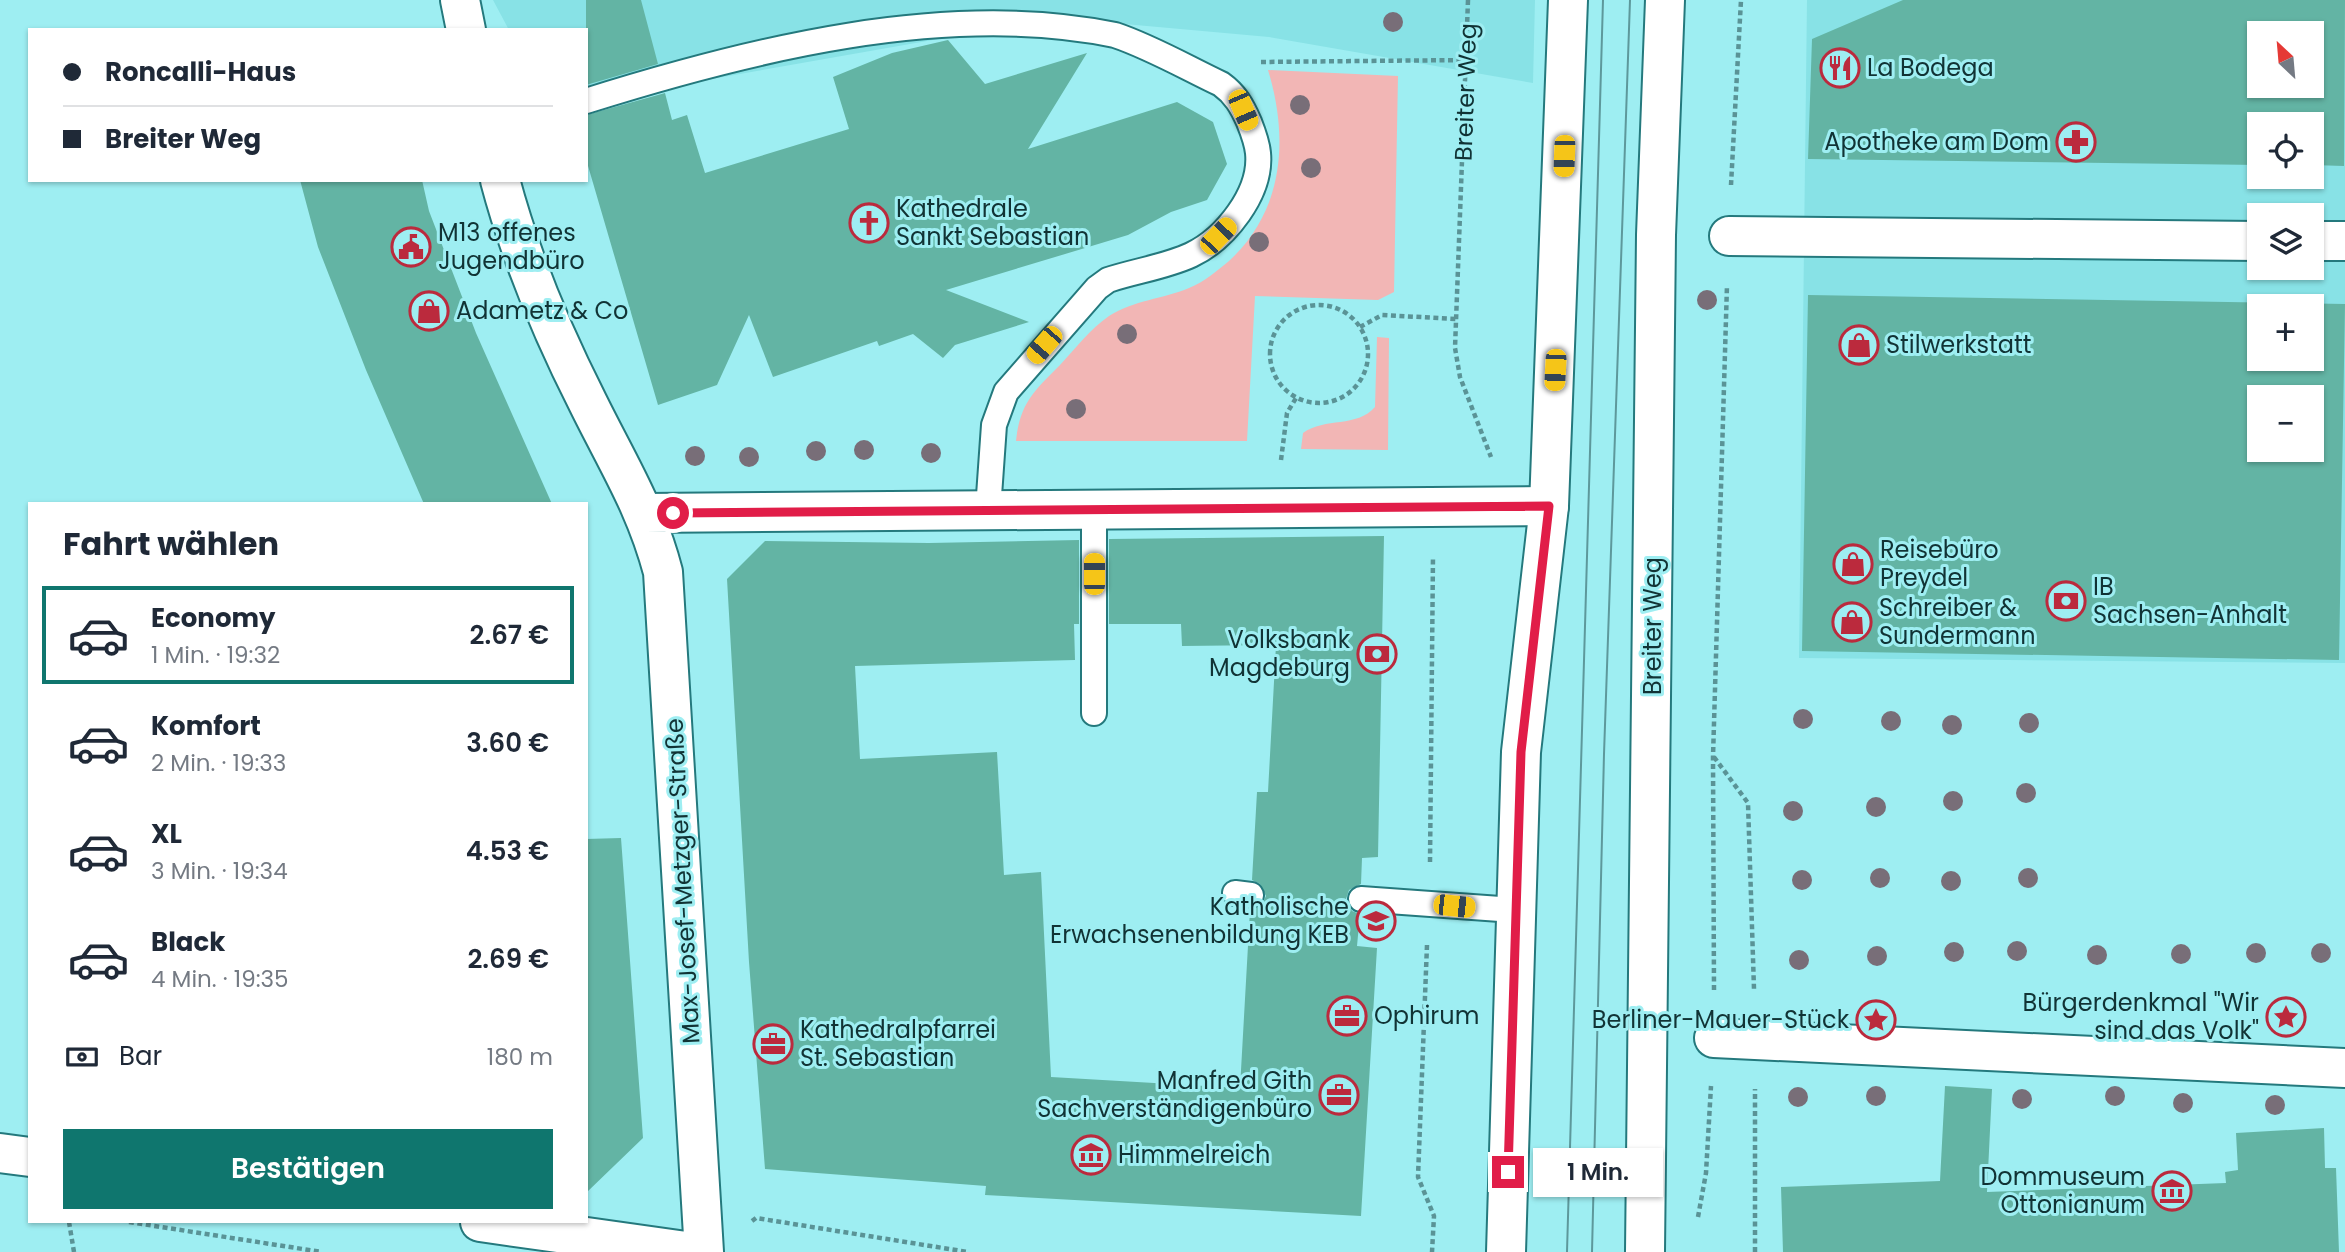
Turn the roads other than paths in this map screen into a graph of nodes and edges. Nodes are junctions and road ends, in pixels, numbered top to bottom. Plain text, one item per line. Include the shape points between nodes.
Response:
1 (460, 0) edge
2 (1569, 0) edge
3 (1665, 0) edge
4 (466, 28) edge
5 (588, 101) edge
6 (501, 182) edge
7 (1729, 236) road end
8 (2247, 241) edge
9 (2324, 241) edge
10 (2345, 241) edge
11 (1549, 506) junction
12 (1094, 509) junction
13 (989, 510) junction
14 (645, 513) junction
15 (1094, 713) dead end
16 (1361, 899) dead end
17 (1514, 910) junction
18 (1714, 1038) dead end
19 (2345, 1068) edge
20 (0, 1153) edge
21 (28, 1157) edge
22 (487, 1223) edge
23 (693, 1252) edge
24 (704, 1252) edge
25 (1506, 1252) edge
26 (1645, 1252) edge

1 - 4 street
2 - 11 street
3 - 26 street, Breiter Weg via 1656,235
5 - 13 lane via 733,55 797,40 967,15 1065,24 1116,35 1233,93 1258,154 1248,197 1218,236 1192,255 1115,277 1097,288 1013,382 994,425
6 - 14 street, Max-Josef-Metzger-Straße via 536,295
7 - 8 street
9 - 10 street
11 - 12 street
11 - 17 street via 1521,752
12 - 13 street
12 - 15 lane
13 - 14 street
14 - 24 street, Max-Josef-Metzger-Straße via 667,594
16 - 17 lane
17 - 25 street
18 - 19 street
20 - 21 street
22 - 23 street

